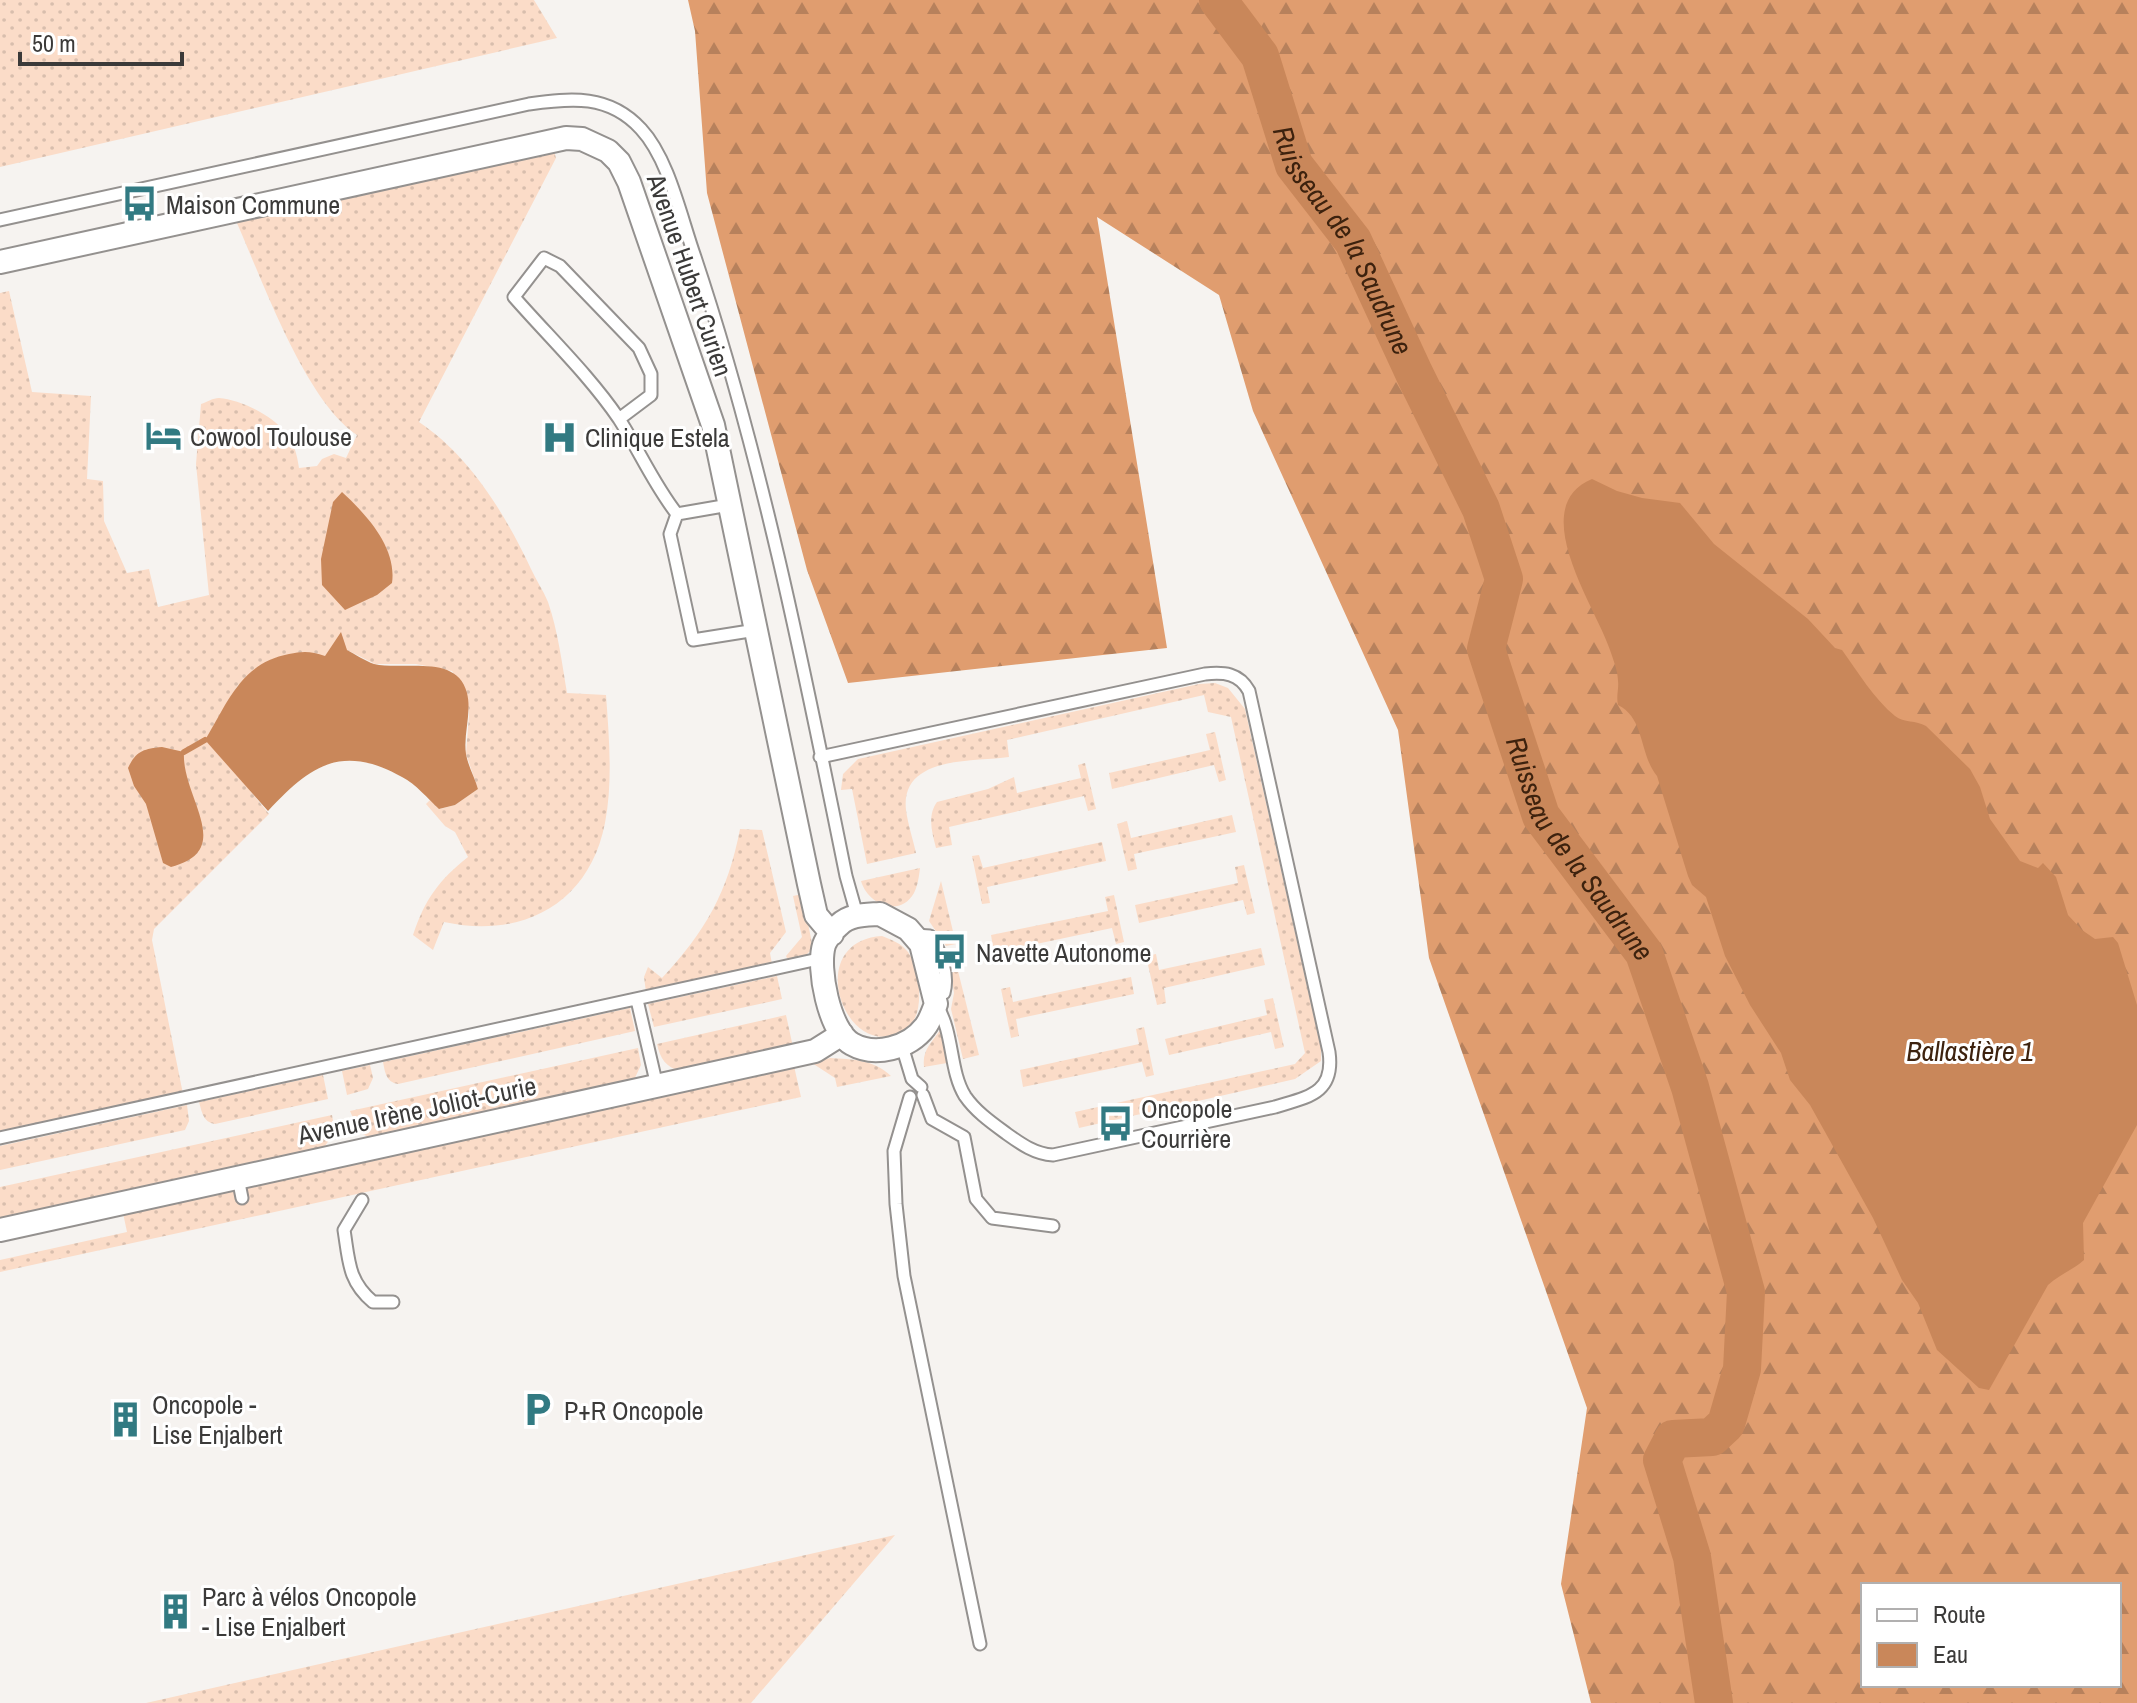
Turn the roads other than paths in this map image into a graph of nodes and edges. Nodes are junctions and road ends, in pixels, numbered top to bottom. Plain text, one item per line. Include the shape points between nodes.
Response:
1 (0, 220) edge
2 (0, 262) edge
3 (619, 419) junction
4 (729, 505) junction
5 (677, 514) junction
6 (756, 630) junction
7 (820, 757) junction
8 (857, 915) junction
9 (832, 934) junction
10 (823, 958) junction
11 (637, 1000) junction
12 (936, 1001) junction
13 (842, 1034) junction
14 (902, 1046) junction
15 (657, 1086) junction
16 (915, 1089) junction
17 (0, 1138) edge
18 (362, 1200) dead end
19 (1053, 1226) dead end
20 (0, 1230) edge
21 (393, 1302) dead end
22 (980, 1644) dead end

1 - 7 lane via 529,104 561,99 606,103 641,129 656,150 720,334 773,540
2 - 4 street, Avenue Hubert Curien via 566,138 582,139 619,162 634,194 713,425
3 - 3 lane via 651,395 651,374 639,348 560,266 544,258 514,297
3 - 5 lane
4 - 5 lane
4 - 6 street, Avenue Hubert Curien
5 - 6 lane via 670,534 693,640
6 - 9 street, Avenue Hubert Curien via 816,915
7 - 8 lane
7 - 12 lane via 1205,674 1231,674 1249,691 1329,1052 1329,1077 1322,1089 1275,1107 1043,1154 981,1115 965,1095
8 - 9 street
8 - 12 street via 880,914 915,935
9 - 10 street via 824,943
10 - 11 lane
10 - 13 street via 826,996
11 - 15 lane
11 - 17 lane
12 - 14 street via 925,1028
13 - 14 street via 878,1051
13 - 15 street, Avenue Irène Joliot-Curie via 815,1051
14 - 16 lane
15 - 20 street, Avenue Irène Joliot-Curie via 240,1188
16 - 19 lane via 932,1119 964,1137 976,1199 992,1218
16 - 22 lane via 894,1151 904,1276
18 - 21 lane via 344,1230 354,1281 373,1302

